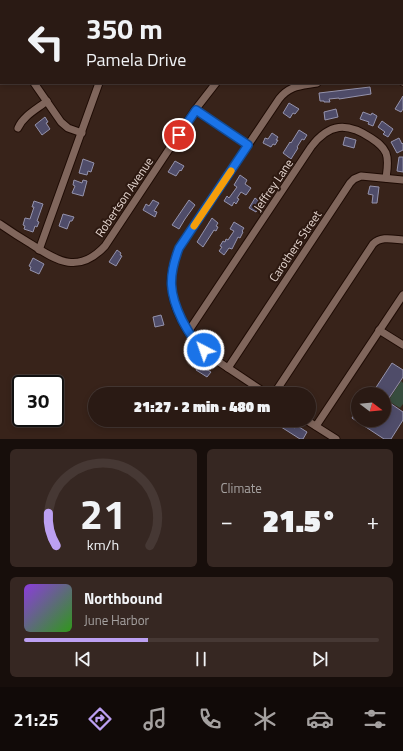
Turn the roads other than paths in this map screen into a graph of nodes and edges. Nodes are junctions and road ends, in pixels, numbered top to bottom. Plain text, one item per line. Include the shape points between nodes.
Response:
1 (35, 84) edge
2 (99, 84) edge
3 (215, 84) edge
4 (311, 84) edge
5 (47, 101) junction
6 (196, 110) junction
7 (18, 128) dead end
8 (82, 133) junction
9 (248, 145) junction
10 (386, 178) junction
11 (403, 180) edge
12 (0, 224) edge
13 (403, 240) edge
14 (39, 250) junction
15 (403, 295) edge
16 (379, 330) junction
17 (188, 332) junction
18 (403, 345) edge
19 (228, 368) junction
20 (256, 387) edge
21 (279, 387) edge
22 (316, 426) joint
23 (336, 439) edge

1 - 5 street
2 - 8 street
3 - 6 street, Robertson Avenue
4 - 9 street via 286,91
5 - 7 street via 23,119
5 - 8 street via 64,125
6 - 9 street
6 - 14 street, Robertson Avenue via 105,246 94,256 76,263 63,262
8 - 14 street
9 - 17 street via 186,237 176,257 171,278 172,292 176,308
10 - 11 street, Carothers Street
10 - 17 street, Jeffrey Lane via 386,152 365,134 344,127 322,134 311,146
10 - 19 street, Carothers Street via 361,176 350,183
12 - 14 street
13 - 21 street via 383,238 373,244
15 - 16 street
16 - 18 street
16 - 22 street
17 - 19 street via 199,347
19 - 20 street
22 - 23 street

